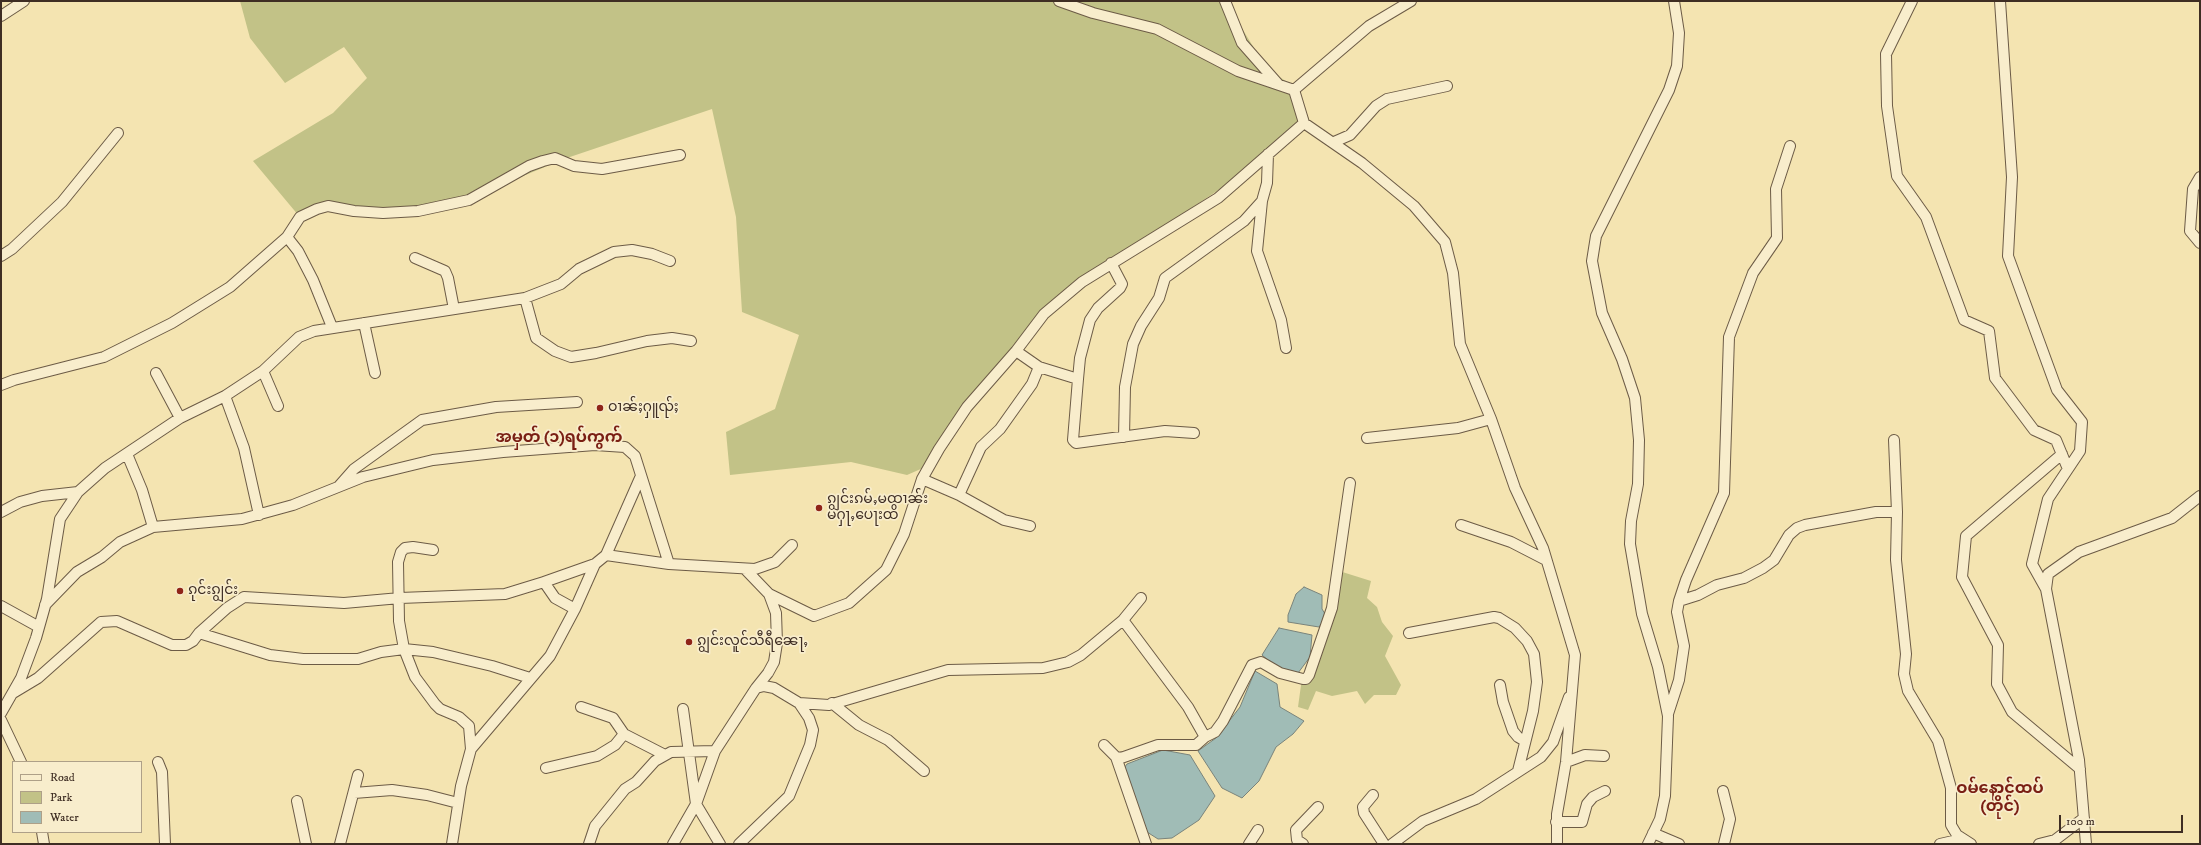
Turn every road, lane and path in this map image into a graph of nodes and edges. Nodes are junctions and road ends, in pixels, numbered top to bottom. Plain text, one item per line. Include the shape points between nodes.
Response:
1 (24, 1) edge
2 (1059, 1) edge
3 (1225, 1) edge
4 (1411, 1) edge
5 (1674, 1) edge
6 (1912, 1) edge
7 (2000, 1) edge
8 (1, 16) edge
9 (1280, 85) junction
10 (1447, 86) dead end
11 (1294, 90) junction
12 (1304, 123) junction
13 (118, 133) dead end
14 (1334, 142) junction
15 (1790, 146) dead end
16 (1268, 154) junction
17 (680, 155) dead end
18 (2200, 177) edge
19 (1262, 201) junction
20 (287, 237) junction
21 (2200, 243) edge
22 (1, 256) edge
23 (415, 258) dead end
24 (670, 261) dead end
25 (1111, 263) junction
26 (525, 298) junction
27 (454, 309) junction
28 (364, 323) junction
29 (332, 327) junction
30 (691, 341) dead end
31 (1286, 348) dead end
32 (1016, 351) junction
33 (1039, 367) junction
34 (263, 371) junction
35 (375, 373) dead end
36 (156, 374) dead end
37 (1078, 379) junction
38 (5, 383) edge
39 (1, 393) edge
40 (225, 396) junction
41 (577, 402) dead end
42 (278, 406) dead end
43 (180, 418) junction
44 (1491, 419) junction
45 (1194, 433) dead end
46 (1124, 437) junction
47 (1367, 438) dead end
48 (1894, 440) dead end
49 (127, 454) junction
50 (2062, 454) junction
51 (2068, 469) junction
52 (640, 478) junction
53 (922, 479) junction
54 (1350, 483) dead end
55 (337, 488) junction
56 (78, 492) junction
57 (959, 495) junction
58 (2200, 496) edge
59 (1, 512) edge
60 (1897, 512) junction
61 (259, 515) junction
62 (1461, 525) dead end
63 (1030, 526) dead end
64 (154, 527) junction
65 (792, 546) dead end
66 (433, 550) dead end
67 (606, 555) junction
68 (1546, 560) junction
69 (595, 564) junction
70 (670, 564) junction
71 (745, 570) junction
72 (544, 582) junction
73 (2046, 589) junction
74 (769, 594) junction
75 (400, 598) junction
76 (1141, 598) dead end
77 (1679, 601) junction
78 (1, 606) edge
79 (45, 606) junction
80 (575, 610) junction
81 (1123, 620) junction
82 (39, 627) junction
83 (199, 633) junction
84 (1409, 633) dead end
85 (404, 649) junction
86 (530, 678) junction
87 (1500, 684) dead end
88 (1573, 685) junction
89 (756, 688) junction
90 (11, 694) junction
91 (799, 703) junction
92 (832, 703) junction
93 (582, 707) dead end
94 (683, 709) dead end
95 (1, 713) edge
96 (1668, 716) junction
97 (1, 720) edge
98 (624, 734) junction
99 (1205, 738) junction
100 (1526, 741) junction
101 (1104, 745) dead end
102 (471, 749) junction
103 (715, 751) junction
104 (689, 752) junction
105 (665, 755) junction
106 (1604, 756) dead end
107 (1116, 757) junction
108 (21, 761) edge
109 (158, 762) dead end
110 (1566, 762) junction
111 (546, 768) dead end
112 (2080, 769) junction
113 (924, 771) dead end
114 (1518, 771) junction
115 (358, 775) dead end
116 (1605, 791) dead end
117 (1723, 791) dead end
118 (354, 792) junction
119 (1373, 795) dead end
120 (296, 801) dead end
121 (458, 803) junction
122 (696, 804) junction
123 (1318, 807) dead end
124 (2084, 818) junction
125 (1556, 822) junction
126 (1258, 830) dead end
127 (1653, 832) junction
128 (42, 833) edge
129 (1967, 841) edge
130 (44, 844) edge
131 (165, 844) edge
132 (306, 844) edge
133 (340, 844) edge
134 (452, 844) edge
135 (589, 844) edge
136 (673, 844) edge
137 (720, 844) edge
138 (739, 844) edge
139 (1146, 844) edge
140 (1249, 844) edge
141 (1303, 844) edge
142 (1384, 844) edge
143 (1392, 844) edge
144 (1557, 844) edge
145 (1648, 844) edge
146 (1679, 844) edge
147 (1724, 844) edge
148 (1940, 844) edge
149 (2039, 844) edge
150 (2086, 844) edge

1 - 8 street
2 - 9 street via 1093,14 1157,29 1238,71
3 - 9 street via 1242,43
4 - 11 street via 1369,26
5 - 96 street via 1679,33 1677,66 1669,90 1596,236 1592,261 1602,313 1635,398 1639,447 1638,484 1631,521 1630,544 1642,614 1658,667
6 - 50 street via 1886,54 1887,106 1898,176 1926,217 1964,320 1989,331 1995,378 2034,430 2056,440
7 - 51 street via 2012,177 2008,256 2057,390 2082,422 2080,451
9 - 11 street
10 - 14 street via 1387,99 1376,106 1350,135
11 - 12 street
12 - 14 street
12 - 16 street
13 - 22 street via 62,202 12,249
14 - 44 street via 1414,206 1445,242 1453,273 1460,344
15 - 77 street via 1776,190 1777,238 1754,273 1729,338 1724,493
16 - 19 street via 1267,183
16 - 25 street via 1218,198
17 - 20 street via 602,169 574,166 556,158 528,166 469,200 418,210 383,213 328,206 300,217
18 - 21 street via 2193,189 2190,231
19 - 31 street via 1257,251 1281,320
19 - 46 street via 1244,221 1165,278 1159,298 1133,344 1124,387
20 - 29 street via 298,251 313,280
20 - 38 street via 230,287 172,323 104,357
23 - 27 street via 445,271
24 - 26 street via 632,250 614,252 579,270 561,284
25 - 32 street via 1082,282 1044,314
25 - 37 street via 1122,284 1090,320 1080,358
26 - 27 street
26 - 30 street via 536,338 555,351 571,356 647,341 672,338
27 - 28 street
28 - 29 street
28 - 35 street
29 - 34 street via 299,337
32 - 33 street
32 - 53 street via 967,407
33 - 37 street
33 - 57 street via 1032,384 1000,429 981,447
34 - 40 street
34 - 42 street
36 - 43 street
37 - 46 street via 1073,440 1079,444
38 - 39 street
40 - 43 street
40 - 61 street via 244,448
41 - 55 street via 496,407 422,420 354,469
43 - 49 street
44 - 47 street via 1458,428
44 - 68 street via 1515,488
45 - 46 street via 1165,431
48 - 60 street
49 - 56 street via 105,468
49 - 64 street
50 - 51 street
50 - 112 street via 1966,536 1962,577 1998,646 1997,684 2012,712
51 - 73 street via 2048,498 2032,564
52 - 55 street via 634,456 626,447 595,445 433,460 363,478
52 - 67 street
52 - 70 street
53 - 57 street
53 - 74 street via 904,534 886,570 849,603 814,616
54 - 99 street via 1332,608 1309,676 1303,679 1280,673 1261,662 1252,665 1223,721 1215,732
55 - 61 street
56 - 59 street via 42,496 20,502
56 - 79 street via 60,519
57 - 63 street via 1004,520
58 - 73 street via 2172,518 2079,552 2048,574
60 - 77 street via 1876,512 1801,527 1789,535 1774,560 1763,568 1744,578 1717,585
60 - 129 street via 1896,560 1906,654 1904,674 1908,691 1938,741 1950,788 1951,825 1957,835
61 - 64 street via 242,519
62 - 68 street via 1511,542
64 - 79 street via 120,542 102,557 77,572
65 - 71 street via 775,562
66 - 75 street via 413,547 405,548 401,552 398,562
67 - 69 street
67 - 70 street
68 - 88 street via 1575,656
69 - 72 street
69 - 80 street
70 - 71 street
71 - 74 street
72 - 75 street via 505,594
72 - 80 street via 556,598
73 - 112 street
74 - 89 street via 776,613 777,643 774,662
75 - 83 street via 344,602 244,597 227,608
75 - 85 street via 399,621
76 - 81 street
77 - 96 street via 1677,612 1684,646 1679,680
78 - 82 street
79 - 82 street
80 - 86 street via 550,656
81 - 92 street via 1081,655 1068,662 1043,668 948,670
81 - 99 street via 1188,708
82 - 90 street via 20,678
83 - 85 street via 270,655 303,659 358,658
83 - 90 street via 186,645 172,645 117,621 101,622 38,678
84 - 100 street via 1494,617 1515,628 1528,641 1534,654 1536,669 1537,682
85 - 86 street via 433,652
85 - 102 street via 415,677 435,704 440,709 459,717 469,726
86 - 102 street
87 - 100 street via 1513,731 1518,738
88 - 110 street
88 - 114 street via 1548,750 1529,766
89 - 91 street via 774,688
89 - 103 street
90 - 95 street
91 - 92 street
91 - 138 street via 813,730 797,782 789,796
92 - 113 street via 859,725 888,740
93 - 98 street via 613,718
94 - 104 street
96 - 127 street via 1665,796 1660,819
97 - 108 street
98 - 105 street
98 - 111 street via 615,745 597,756
99 - 107 street via 1196,745 1158,745 1121,758
100 - 114 street
101 - 107 street
102 - 121 street
103 - 104 street
103 - 122 street
104 - 105 street via 671,752
104 - 122 street
105 - 135 street via 625,789 595,826
106 - 110 street via 1585,755
107 - 139 street
109 - 131 street via 162,772
110 - 125 street
112 - 124 street
114 - 143 street via 1476,800 1423,821
115 - 118 street
116 - 125 street via 1593,796 1587,804 1582,822
117 - 147 street via 1730,818
118 - 121 street via 392,790
118 - 133 street
119 - 142 street via 1363,807 1364,814
120 - 132 street
121 - 134 street
122 - 136 street
122 - 137 street
123 - 141 street via 1296,830 1297,840
124 - 149 street via 2055,840
124 - 150 street
125 - 144 street
126 - 140 street
127 - 145 street
127 - 146 street
128 - 130 street
129 - 148 street

